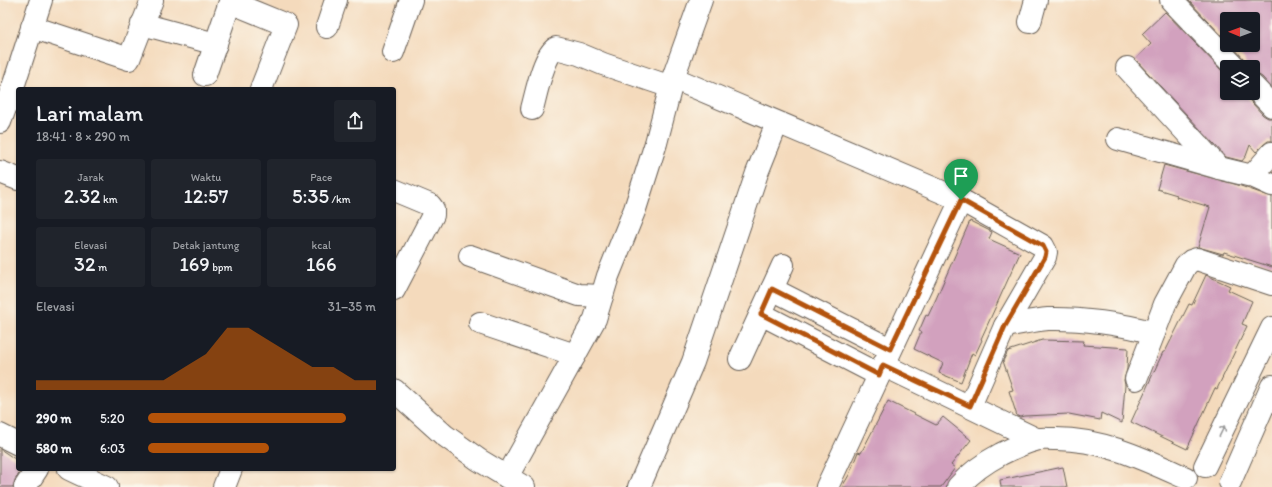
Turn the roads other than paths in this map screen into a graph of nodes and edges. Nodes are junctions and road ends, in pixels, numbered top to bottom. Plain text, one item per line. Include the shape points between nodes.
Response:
1 (41, 0) edge
2 (152, 0) edge
3 (336, 0) edge
4 (411, 0) edge
5 (702, 0) edge
6 (1036, 0) edge
7 (1171, 0) edge
8 (1030, 22) dead end
9 (142, 24) junction
10 (32, 27) junction
11 (327, 27) dead end
12 (216, 44) junction
13 (393, 52) dead end
14 (1228, 60) edge
15 (1127, 68) dead end
16 (205, 75) dead end
17 (672, 83) junction
18 (262, 87) edge
19 (1260, 93) edge
20 (1272, 106) edge
21 (532, 109) dead end
22 (0, 122) edge
23 (777, 122) junction
24 (1118, 139) dead end
25 (1272, 153) edge
26 (1218, 168) junction
27 (0, 172) edge
28 (1252, 176) junction
29 (16, 178) edge
30 (1272, 185) edge
31 (396, 191) edge
32 (961, 200) junction
33 (470, 256) dead end
34 (783, 266) dead end
35 (1272, 284) edge
36 (396, 286) edge
37 (772, 289) junction
38 (602, 296) junction
39 (761, 314) junction
40 (480, 323) dead end
41 (1005, 326) junction
42 (1272, 328) edge
43 (1154, 333) junction
44 (575, 355) junction
45 (740, 359) dead end
46 (884, 363) junction
47 (1136, 379) dead end
48 (1272, 386) edge
49 (396, 392) edge
50 (970, 406) junction
51 (0, 435) edge
52 (1036, 439) junction
53 (16, 443) edge
54 (1205, 466) junction
55 (36, 471) edge
56 (74, 471) edge
57 (230, 471) edge
58 (1184, 483) edge
59 (515, 484) edge
60 (1230, 485) edge
61 (25, 487) edge
62 (108, 487) edge
63 (224, 487) edge
64 (639, 487) edge
65 (827, 487) edge
66 (958, 487) edge

1 - 10 street
2 - 9 street
3 - 11 street
4 - 13 street
5 - 17 street
6 - 8 street
7 - 14 street
9 - 10 street via 128,59
9 - 12 street
10 - 22 street
12 - 16 street
12 - 18 street via 230,2 286,25
15 - 26 street
17 - 21 street via 556,48 548,57
17 - 23 street
17 - 38 street via 635,209
19 - 20 street
23 - 32 street
23 - 64 street via 757,173 693,362
24 - 26 street
25 - 28 street
26 - 28 street
27 - 29 street
28 - 30 street
31 - 36 street via 430,205 433,209 433,215
32 - 41 street via 1043,246 1046,252
32 - 46 street
33 - 38 street via 579,295
34 - 37 street
35 - 43 street via 1197,259 1191,261 1186,265 1165,304
37 - 39 street
37 - 46 street
38 - 44 street via 594,319
39 - 45 street
39 - 46 street
40 - 44 street
41 - 43 street via 1062,319
41 - 50 street
54 -> 42 street
43 - 47 street
44 - 59 street
46 - 50 street
46 - 65 street
48 - 60 street
49 - 59 street via 444,435
50 - 52 street
51 - 53 street
52 - 58 street via 1087,441 1143,458
52 - 66 street via 988,461
54 - 58 street via 1191,472
54 - 60 street via 1216,467 1224,473
55 - 61 street
56 - 62 street
57 - 63 street

